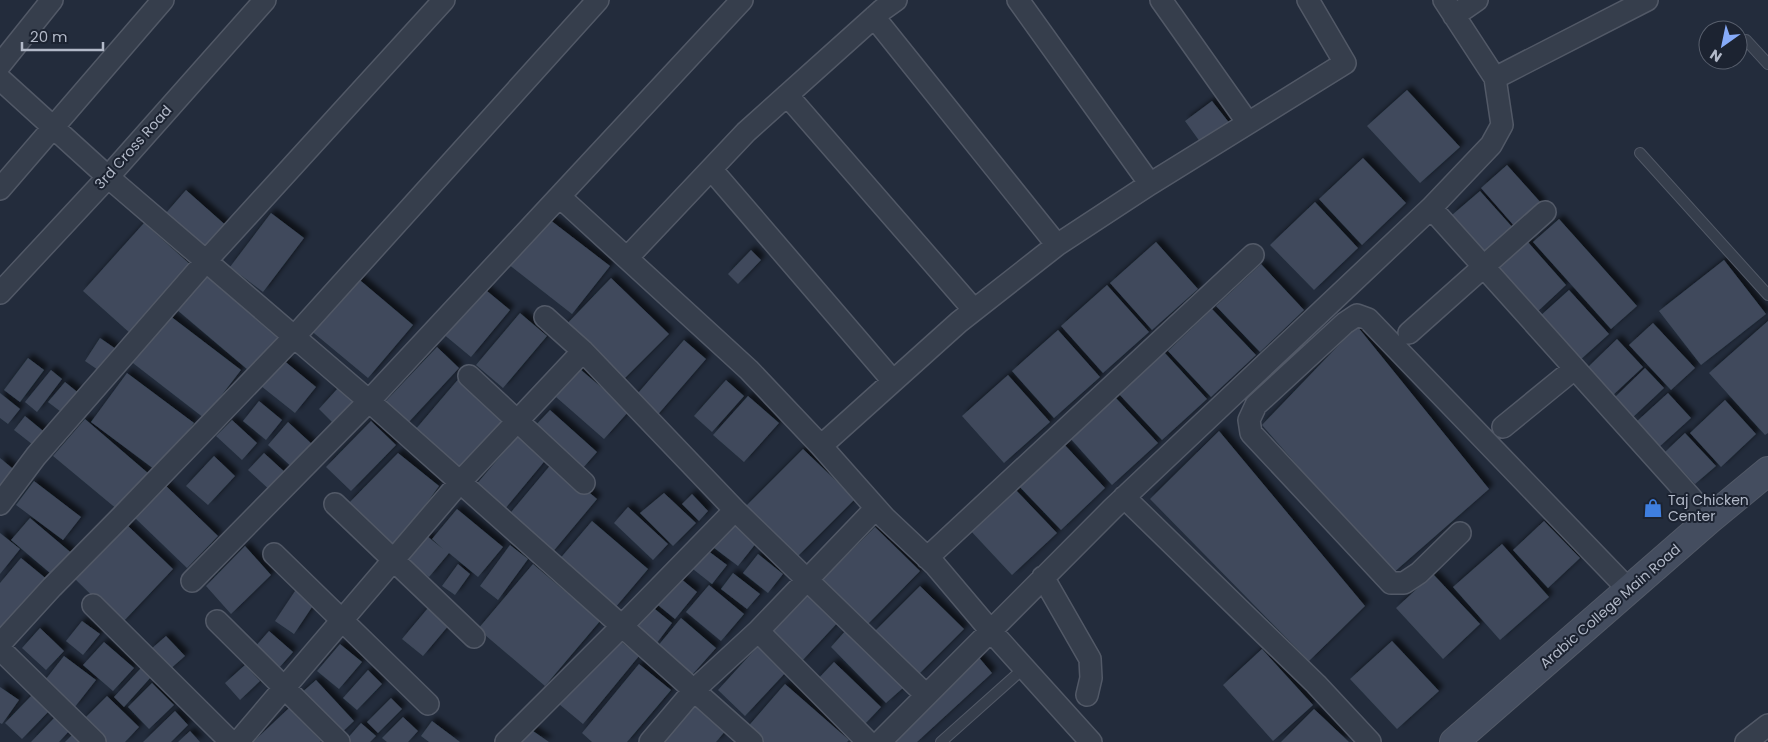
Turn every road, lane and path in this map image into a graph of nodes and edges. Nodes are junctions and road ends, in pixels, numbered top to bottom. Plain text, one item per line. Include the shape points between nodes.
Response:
1 (52, 0) edge
2 (163, 0) edge
3 (265, 0) edge
4 (444, 0) edge
5 (598, 0) edge
6 (742, 0) edge
7 (896, 0) edge
8 (1018, 0) edge
9 (1161, 0) edge
10 (1308, 0) edge
11 (1477, 0) edge
12 (1647, 0) edge
13 (1449, 8) edge
14 (874, 17) junction
15 (1748, 42) edge
16 (1768, 64) edge
17 (0, 65) edge
18 (1496, 78) junction
19 (0, 79) edge
20 (787, 95) junction
21 (1248, 123) junction
22 (52, 127) junction
23 (1640, 154) dead end
24 (711, 169) junction
25 (108, 177) junction
26 (1150, 184) junction
27 (0, 188) edge
28 (560, 198) junction
29 (1431, 208) junction
30 (1545, 212) dead end
31 (1057, 244) junction
32 (1253, 255) dead end
33 (627, 258) junction
34 (206, 261) junction
35 (1483, 268) junction
36 (0, 292) edge
37 (1768, 295) edge
38 (974, 310) junction
39 (545, 317) dead end
40 (1409, 333) dead end
41 (294, 337) junction
42 (583, 351) junction
43 (1574, 369) junction
44 (469, 376) dead end
45 (893, 381) junction
46 (370, 401) junction
47 (517, 422) junction
48 (1503, 427) dead end
49 (821, 446) junction
50 (1768, 471) edge
51 (460, 482) junction
52 (584, 483) dead end
53 (1124, 497) junction
54 (0, 504) edge
55 (335, 504) dead end
56 (876, 508) junction
57 (735, 510) junction
58 (1710, 519) junction
59 (1460, 533) dead end
60 (274, 554) dead end
61 (927, 558) junction
62 (394, 559) junction
63 (1043, 577) junction
64 (807, 579) junction
65 (192, 581) dead end
66 (1629, 590) junction
67 (93, 605) dead end
68 (342, 620) junction
69 (217, 621) dead end
70 (622, 626) junction
71 (990, 630) junction
72 (758, 631) junction
73 (474, 637) dead end
74 (0, 644) edge
75 (0, 649) edge
76 (1024, 668) junction
77 (283, 688) junction
78 (694, 690) junction
79 (1087, 694) dead end
80 (926, 695) junction
81 (428, 704) dead end
82 (1768, 725) edge
83 (95, 742) edge
84 (231, 742) edge
85 (238, 742) edge
86 (339, 742) edge
87 (506, 742) edge
88 (650, 742) edge
89 (752, 742) edge
90 (868, 742) edge
91 (880, 742) edge
92 (941, 742) edge
93 (1090, 742) edge
94 (1370, 742) edge
95 (1454, 742) edge
96 (1746, 742) edge

1 - 17 street
2 - 22 street
3 - 25 street, 3rd Cross Road
4 - 34 street
5 - 41 street
6 - 28 street
7 - 14 street
8 - 26 street
9 - 21 street
10 - 21 street via 1346,63
11 - 13 street
12 - 18 street
13 - 18 street
14 - 20 street
14 - 31 street
15 - 16 lane
18 - 29 street via 1502,124 1491,145
19 - 22 street
20 - 24 street
20 - 38 street
21 - 26 street
22 - 25 street
22 - 27 street
23 - 37 lane
24 - 33 street
24 - 45 street
25 - 34 street
25 - 36 street, 3rd Cross Road
26 - 31 street
28 - 33 street
28 - 46 street
29 - 35 street
29 - 53 street
30 - 35 street
31 - 38 street
32 - 61 street
33 - 49 street via 749,370
34 - 41 street
34 - 54 street via 36,456
35 - 40 street
35 - 43 street
38 - 45 street
39 - 42 street
41 - 46 street
41 - 74 street via 52,586
42 - 47 street
42 - 57 street
43 - 48 street
43 - 58 street
44 - 47 street
45 - 49 street
46 - 51 street
46 - 65 street
47 - 51 street
47 - 52 street
49 - 56 street
50 - 58 main road, Arabic College Main Road
51 - 62 street
51 - 70 street
53 - 63 street
53 - 94 street via 1316,684
55 - 62 street
56 - 61 street
56 - 64 street
57 - 64 street
57 - 70 street
58 - 66 main road, Arabic College Main Road
59 - 66 street via 1419,573 1404,583 1390,583 1251,433 1249,420 1256,406 1357,315 1368,319
60 - 68 street
61 - 71 street
62 - 68 street
62 - 73 street
63 - 71 street
63 - 79 street via 1090,659 1091,678
64 - 72 street
64 - 80 street
66 - 95 main road, Arabic College Main Road
67 - 84 street
68 - 77 street
68 - 81 street
69 - 77 street
70 - 78 street
70 - 87 street
71 - 76 street
71 - 80 street
72 - 78 street
72 - 90 street
75 - 83 street
76 - 92 lane
76 - 93 street
77 - 85 street
77 - 86 street
78 - 88 street
78 - 89 street
80 - 91 street
82 - 96 street

